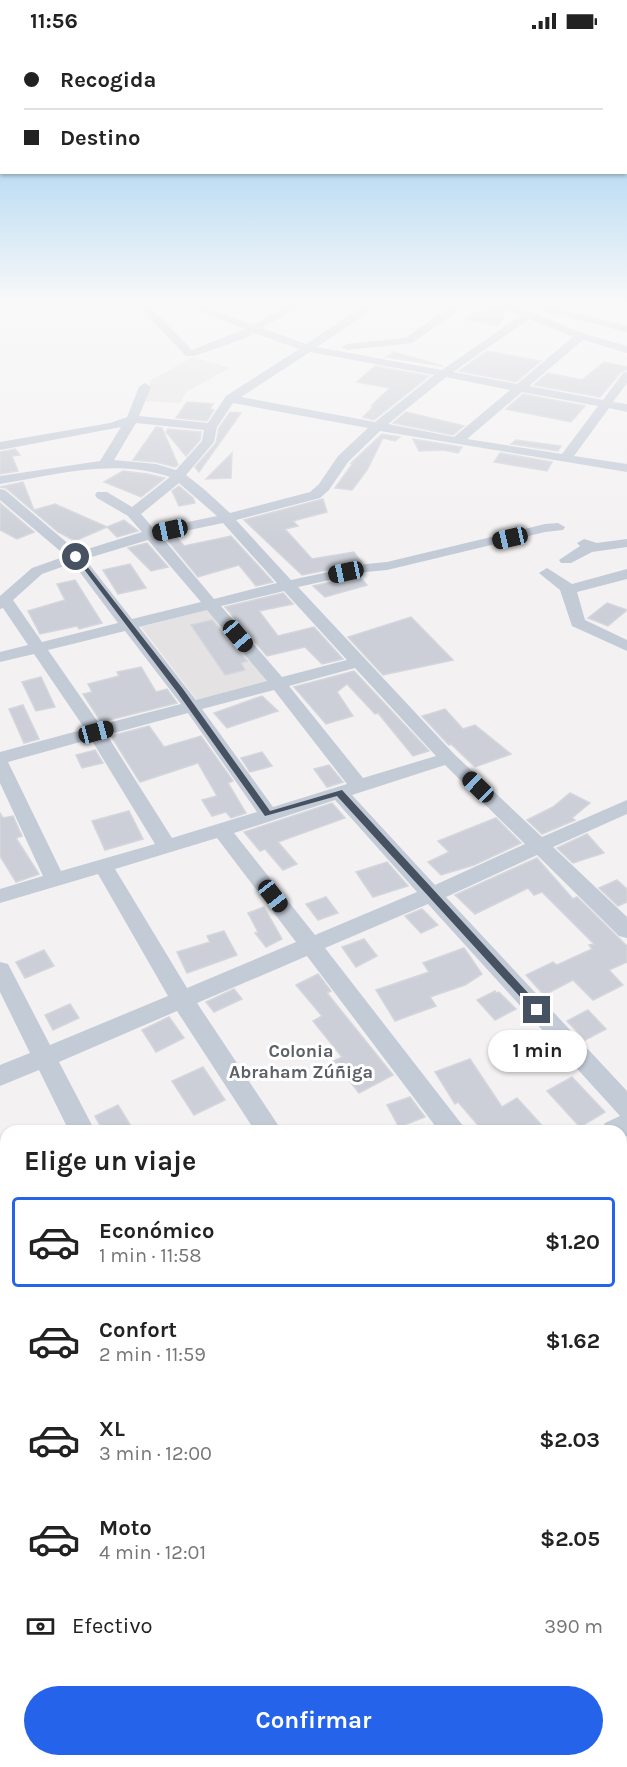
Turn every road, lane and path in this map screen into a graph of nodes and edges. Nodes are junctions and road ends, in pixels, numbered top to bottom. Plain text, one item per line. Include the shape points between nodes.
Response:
1 (255, 382) edge
2 (432, 382) edge
3 (488, 382) edge
4 (524, 382) edge
5 (621, 382) edge
6 (145, 387) dead end
7 (517, 388) junction
8 (230, 399) junction
9 (604, 404) junction
10 (627, 408) edge
11 (132, 419) junction
12 (378, 426) junction
13 (212, 428) junction
14 (457, 441) junction
15 (0, 446) edge
16 (565, 459) junction
17 (106, 462) junction
18 (627, 468) edge
19 (179, 476) junction
20 (0, 480) edge
21 (0, 493) edge
22 (102, 495) dead end
23 (133, 513) junction
24 (228, 518) junction
25 (558, 527) dead end
26 (151, 534) junction
27 (627, 543) edge
28 (76, 557) junction
29 (566, 560) dead end
30 (547, 573) dead end
31 (627, 574) edge
32 (288, 585) junction
33 (568, 590) junction
34 (3, 602) edge
35 (212, 605) junction
36 (131, 625) junction
37 (627, 646) edge
38 (38, 647) junction
39 (0, 657) edge
40 (358, 662) junction
41 (278, 683) junction
42 (192, 707) junction
43 (96, 732) junction
44 (448, 758) junction
45 (0, 760) edge
46 (359, 786) junction
47 (338, 792) junction
48 (627, 806) edge
49 (268, 814) junction
50 (221, 829) junction
51 (540, 845) junction
52 (167, 847) junction
53 (103, 866) junction
54 (55, 880) junction
55 (433, 894) junction
56 (0, 896) edge
57 (627, 930) edge
58 (313, 946) junction
59 (0, 970) edge
60 (183, 1001) junction
61 (45, 1057) junction
62 (0, 1076) edge
63 (627, 1108) edge
64 (79, 1125) edge
65 (265, 1125) edge
66 (449, 1125) edge

1 - 8 street
2 - 12 street
3 - 7 street
4 - 7 street
5 - 9 street
6 - 11 street
7 - 9 street
7 - 14 street
8 - 12 street
8 - 13 street
9 - 10 street
9 - 16 street
11 - 13 street
11 - 15 street via 113,426
11 - 17 street
12 - 14 street
12 - 24 street via 343,459 315,495
13 - 19 street via 208,442
14 - 16 street
16 - 18 street
17 - 19 street
17 - 20 street
19 - 23 street
19 - 24 street
21 - 28 street
22 - 23 street
23 - 26 street
24 - 26 street
24 - 32 street
25 - 32 street
26 - 28 street
26 - 35 street
27 - 29 street via 595,548 587,544
28 - 34 street via 37,572
28 - 36 street
30 - 33 street
31 - 33 street
32 - 35 street
32 - 40 street
33 - 37 street via 578,623
34 - 38 street
35 - 36 street
35 - 41 street
36 - 38 street
36 - 42 street
38 - 39 street
38 - 43 street
40 - 41 street
40 - 44 street
41 - 42 street
41 - 46 street
42 - 43 street
42 - 49 street
43 - 45 street
43 - 52 street
44 - 46 street
44 - 51 street
45 - 54 street
46 - 47 street
47 - 49 street
47 - 55 street
48 - 51 street
49 - 50 street
50 - 52 street
50 - 58 street
51 - 55 street
51 - 57 street
52 - 53 street
53 - 54 street
53 - 60 street
54 - 56 street
55 - 58 street
55 - 63 street
58 - 60 street
58 - 66 street
59 - 61 street
60 - 61 street
60 - 65 street
61 - 62 street
61 - 64 street

